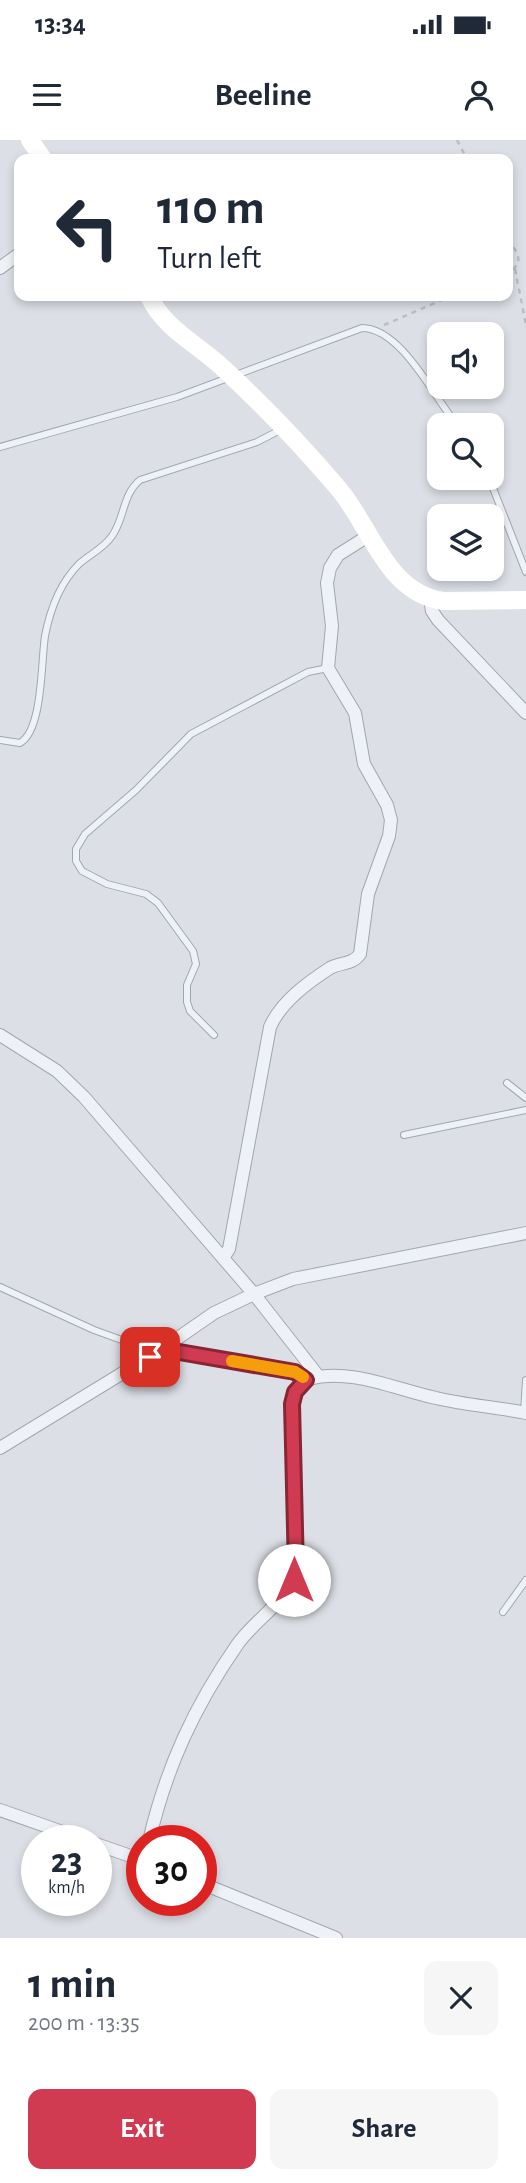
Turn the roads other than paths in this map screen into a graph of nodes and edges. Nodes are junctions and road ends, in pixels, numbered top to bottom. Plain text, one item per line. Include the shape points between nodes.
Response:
1 (152, 301) edge
2 (233, 378) junction
3 (448, 413) edge
4 (282, 429) junction
5 (0, 447) edge
6 (494, 490) edge
7 (368, 536) junction
8 (526, 572) edge
9 (430, 599) junction
10 (526, 600) edge
11 (328, 668) junction
12 (526, 713) edge
13 (0, 740) edge
14 (0, 1035) edge
15 (214, 1035) dead end
16 (507, 1083) dead end
17 (526, 1098) edge
18 (526, 1110) edge
19 (404, 1135) dead end
20 (526, 1233) edge
21 (223, 1258) junction
22 (0, 1287) edge
23 (254, 1294) junction
24 (162, 1349) junction
25 (150, 1357) junction
26 (312, 1378) junction
27 (526, 1380) edge
28 (525, 1413) edge
29 (0, 1448) edge
30 (526, 1580) edge
31 (503, 1612) dead end
32 (0, 1810) edge
33 (43, 1825) edge
34 (153, 1825) edge
35 (217, 1890) edge
36 (336, 1938) edge

1 - 2 street via 162,318
2 - 3 lane via 355,330 382,332
2 - 4 street
2 - 5 lane
4 - 7 street via 338,488
4 - 13 lane via 135,484 113,535 79,565 58,594 45,637 31,733 20,743
6 - 8 lane
7 - 9 street via 403,582
7 - 11 street via 338,555 328,575 332,626
9 - 10 street via 465,603
9 - 12 street via 438,620
11 - 15 lane via 308,672 191,734 78,843 75,855 82,871 152,898 190,946 195,964 187,985 187,1002
11 - 21 street via 355,713 361,753 387,805 390,828 368,894 359,954 353,961 330,968 286,1002 270,1027 229,1249
14 - 21 street via 57,1072 84,1097
16 - 17 lane
18 - 19 lane
20 - 23 street via 293,1279
21 - 23 street
22 - 25 lane via 141,1347
23 - 24 street via 214,1313
23 - 26 street
24 - 25 street
24 - 26 street
25 - 29 street
26 - 28 street via 356,1378 439,1399
26 - 34 street via 295,1392 292,1404 294,1580 240,1641 202,1696 160,1794
27 - 28 lane
30 - 31 lane
32 - 33 street
35 - 36 street

